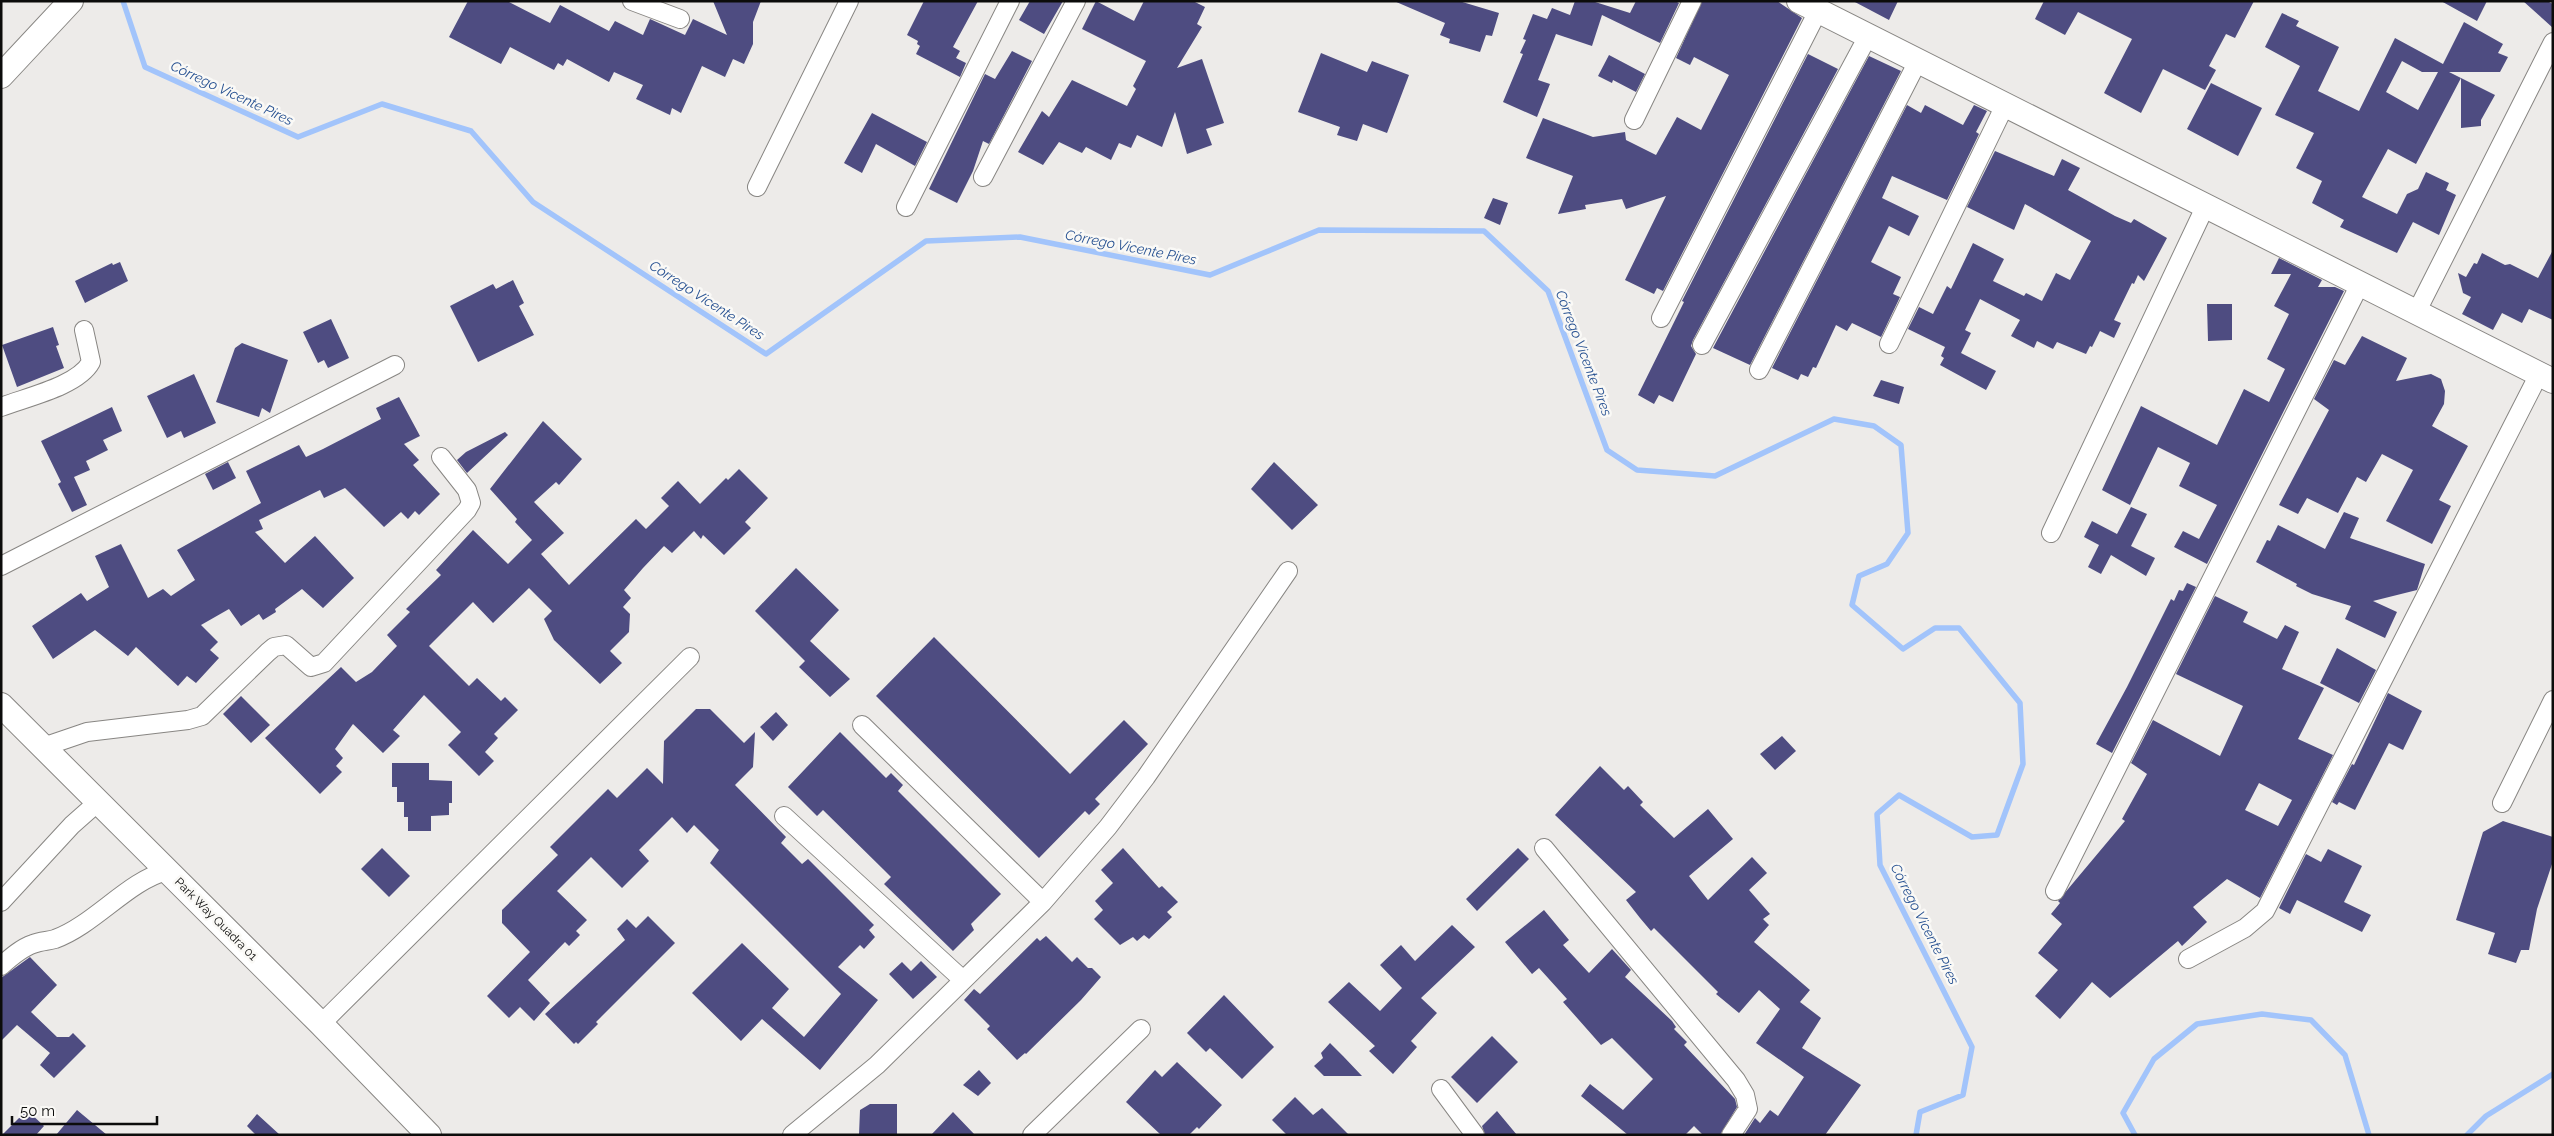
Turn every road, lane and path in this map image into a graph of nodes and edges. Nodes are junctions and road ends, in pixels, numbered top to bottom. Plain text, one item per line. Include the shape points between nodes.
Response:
1 (632, 1) edge
2 (850, 1) edge
3 (1010, 1) edge
4 (1076, 1) edge
5 (1692, 1) edge
6 (67, 5) edge
7 (1808, 6) edge
8 (680, 18) dead end
9 (1868, 36) junction
10 (35, 39) junction
11 (2553, 42) edge
12 (1918, 61) junction
13 (1, 64) edge
14 (1, 76) edge
15 (2005, 105) junction
16 (1634, 120) dead end
17 (983, 177) dead end
18 (757, 187) dead end
19 (2206, 205) junction
20 (906, 207) dead end
21 (2360, 284) junction
22 (2417, 311) junction
23 (1662, 318) dead end
24 (84, 330) dead end
25 (1889, 344) dead end
26 (1702, 345) dead end
27 (394, 365) dead end
28 (1759, 370) dead end
29 (2546, 377) edge
30 (1, 407) edge
31 (441, 457) dead end
32 (2051, 533) dead end
33 (1, 566) edge
34 (1288, 571) dead end
35 (690, 657) dead end
36 (2553, 700) edge
37 (1, 705) edge
38 (862, 724) dead end
39 (43, 747) junction
40 (98, 802) junction
41 (2502, 803) dead end
42 (784, 816) dead end
43 (1544, 848) dead end
44 (167, 871) junction
45 (2055, 891) dead end
46 (1, 902) edge
47 (1044, 902) junction
48 (2188, 959) dead end
49 (1, 966) edge
50 (963, 980) junction
51 (321, 1024) junction
52 (1142, 1029) dead end
53 (1441, 1089) dead end
54 (429, 1135) edge
55 (792, 1135) edge
56 (1032, 1135) edge
57 (1475, 1135) edge
58 (1731, 1135) edge

1 - 8 street
2 - 18 street
3 - 20 street
4 - 17 street
5 - 16 street
6 - 10 street
7 - 9 street
7 - 23 street
9 - 12 street
9 - 26 street
10 - 13 street
10 - 14 street
11 - 22 street
12 - 15 street
12 - 28 street
15 - 19 street
15 - 25 street
19 - 21 street
19 - 32 street
21 - 22 street
21 - 45 street
22 - 29 street
24 - 30 street via 91,362 86,370 76,379
27 - 33 street
29 - 48 street via 2264,911 2245,928
31 - 39 street via 467,490 471,504 324,663 311,666 286,645 280,645 268,652 202,716 87,732
34 - 47 street via 1146,777
35 - 51 street
36 - 41 street
37 - 39 street, Park Way Quadra 01
38 - 47 street
39 - 40 street, Park Way Quadra 01
40 - 44 street, Park Way Quadra 01
40 - 46 street via 72,825
42 - 50 street
43 - 58 street via 1736,1080 1748,1109
44 - 49 street via 155,874 98,914 56,938 32,944
44 - 51 street, Park Way Quadra 01
47 - 50 street
50 - 55 street via 877,1065
51 - 54 street, Park Way Quadra 01
52 - 56 street
53 - 57 street

